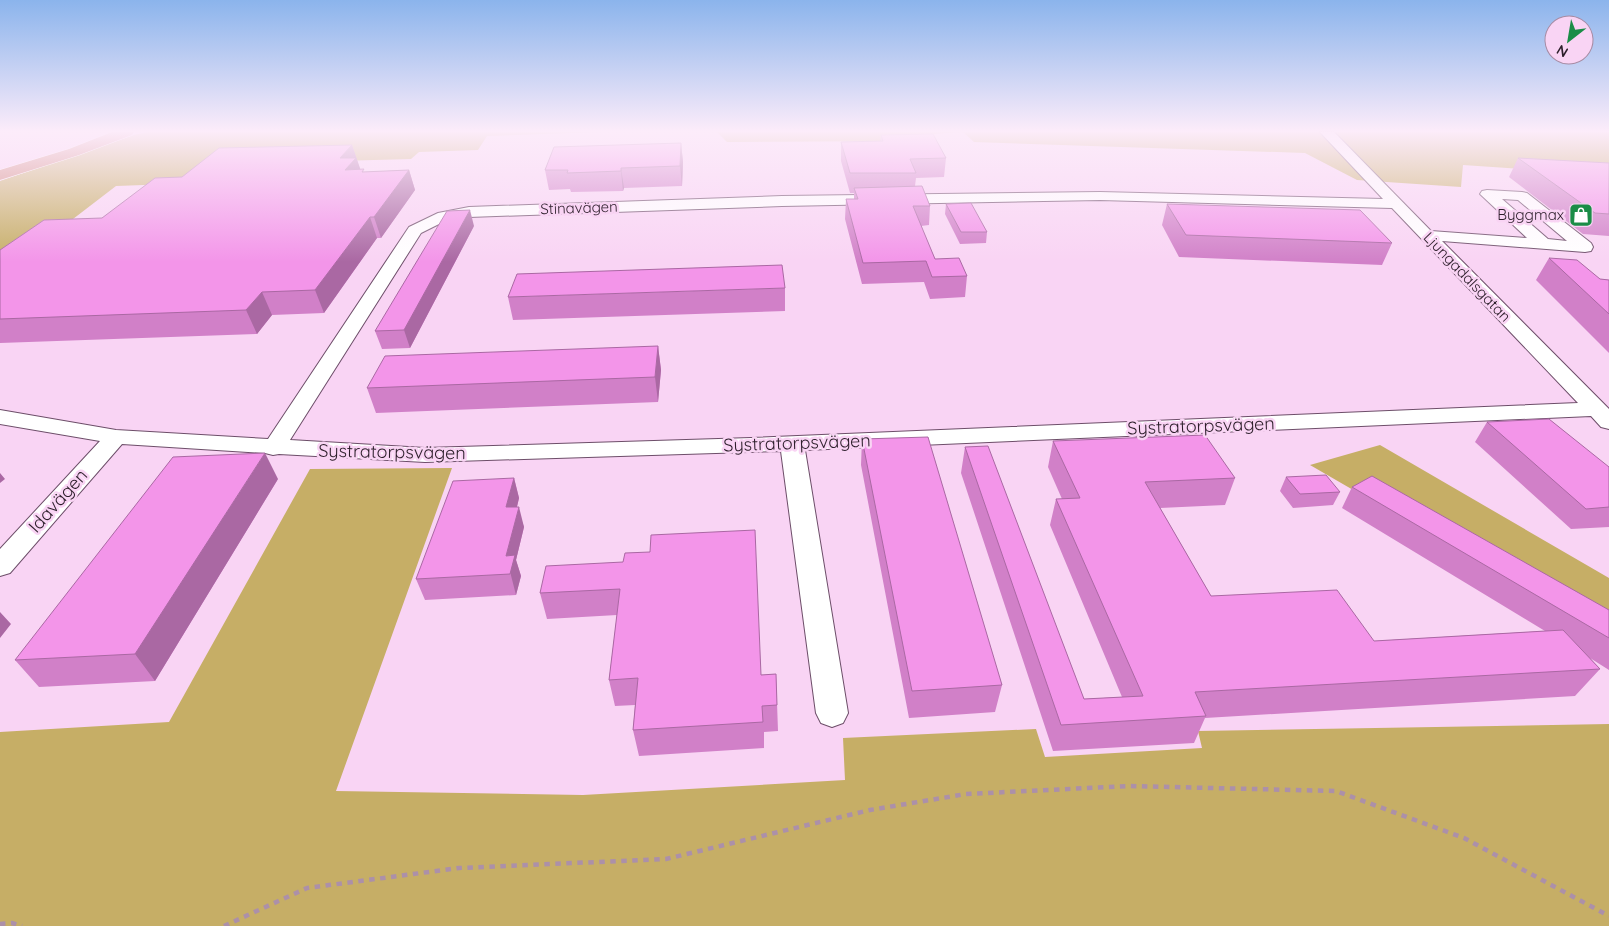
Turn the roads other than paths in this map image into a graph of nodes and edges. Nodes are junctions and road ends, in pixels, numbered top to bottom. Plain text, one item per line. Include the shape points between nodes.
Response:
1 (1368, 175) edge
2 (1396, 204) junction
3 (1426, 235) junction
4 (1544, 244) junction
5 (1602, 415) edge
6 (0, 418) edge
7 (116, 437) junction
8 (792, 443) junction
9 (273, 448) junction
10 (0, 566) edge
11 (832, 713) dead end

1 - 2 street, Ljungadalsgatan
2 - 3 street, Ljungadalsgatan
2 - 9 street, Stinavägen via 1100,196 782,201 469,212 443,216 416,230
3 - 4 street
3 - 5 street, Ljungadalsgatan
4 - 4 street via 1585,246 1522,196 1487,194
5 - 8 street, Systratorpsvägen
6 - 7 street, Systratorpsvägen
7 - 9 street, Systratorpsvägen
7 - 10 street, Idavägen
8 - 9 street, Systratorpsvägen via 426,455
8 - 11 street

